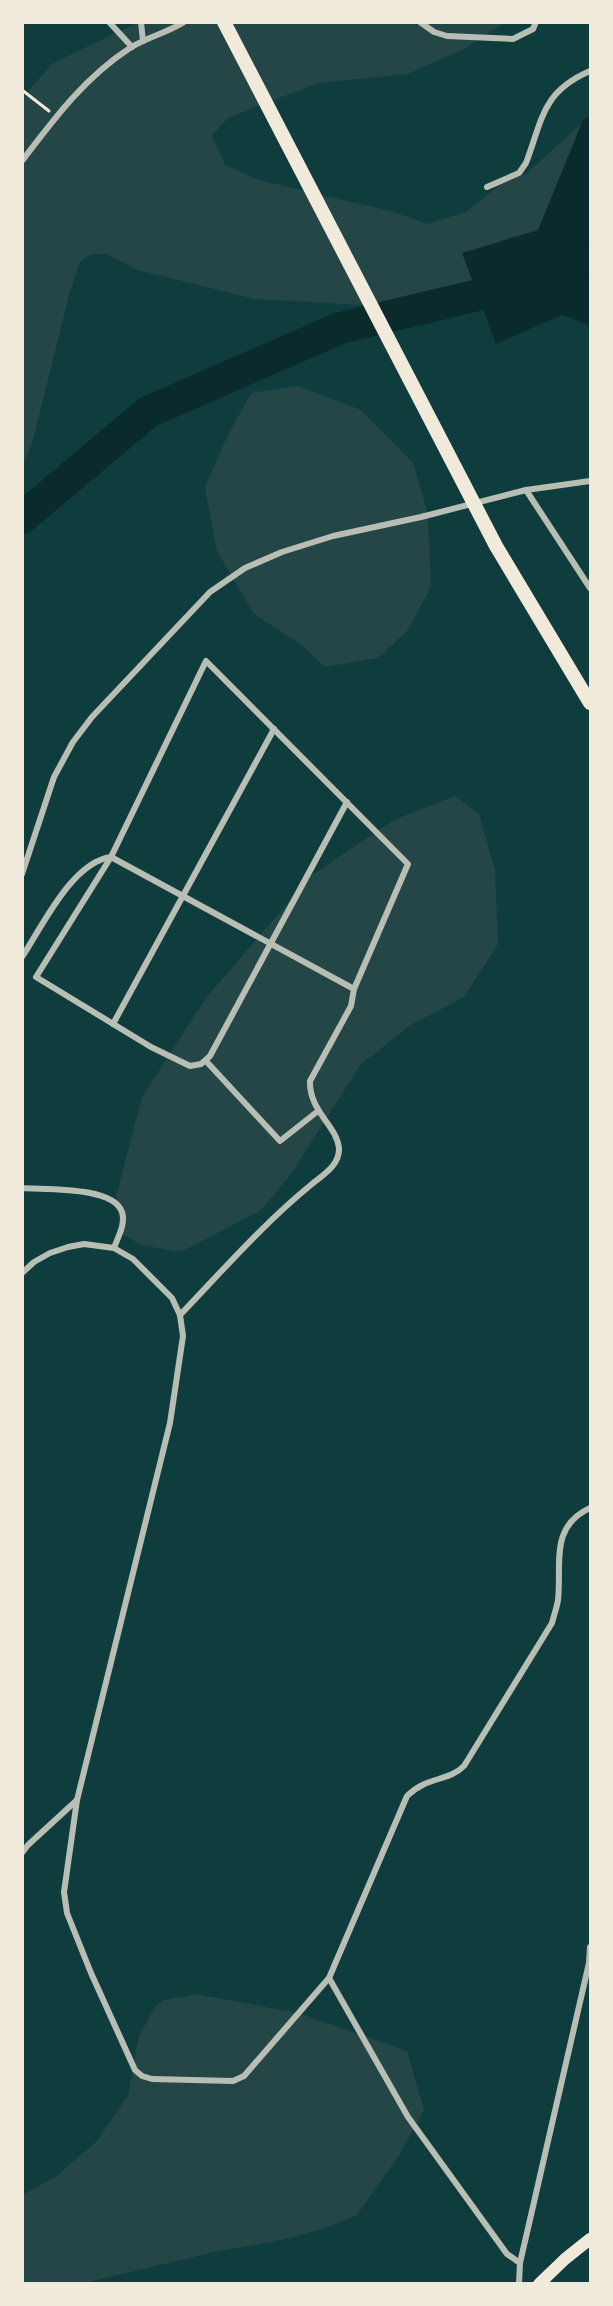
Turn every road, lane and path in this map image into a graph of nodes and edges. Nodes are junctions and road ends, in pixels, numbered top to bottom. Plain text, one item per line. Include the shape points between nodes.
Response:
1 (109, 22) edge
2 (141, 22) edge
3 (184, 22) edge
4 (224, 22) edge
5 (420, 22) edge
6 (536, 22) edge
7 (143, 41) junction
8 (132, 47) junction
9 (591, 71) edge
10 (22, 90) edge
11 (56, 116) junction
12 (22, 161) edge
13 (487, 187) dead end
14 (591, 481) edge
15 (526, 490) junction
16 (591, 588) edge
17 (591, 703) edge
18 (274, 729) junction
19 (346, 802) junction
20 (111, 857) junction
21 (22, 874) edge
22 (183, 896) junction
23 (270, 943) junction
24 (22, 957) edge
25 (354, 988) junction
26 (113, 1024) junction
27 (206, 1061) junction
28 (318, 1111) junction
29 (22, 1188) edge
30 (114, 1248) junction
31 (22, 1273) edge
32 (180, 1315) junction
33 (591, 1508) edge
34 (77, 1800) junction
35 (22, 1853) edge
36 (591, 1947) edge
37 (329, 1978) junction
38 (591, 2239) edge
39 (520, 2263) junction
40 (519, 2283) edge
41 (539, 2283) edge

1 - 8 street
2 - 7 street
3 - 7 street
4 - 17 highway via 496,546
5 - 6 street via 434,33 447,36 513,39 532,29
7 - 8 street
8 - 11 street via 95,74
9 - 13 street via 573,79 550,100 526,164 519,172
10 - 11 path
11 - 12 street
14 - 15 street
15 - 16 street
15 - 21 street via 282,552 245,568 210,592 73,742 54,777
18 - 19 street
18 - 20 street via 206,661
18 - 22 street
19 - 23 street
19 - 25 street via 408,864
20 - 22 street
20 - 24 street via 95,862 79,875
20 - 26 street via 36,977
22 - 23 street
22 - 26 street
23 - 25 street
23 - 27 street
25 - 28 street via 351,1006 310,1081
26 - 27 street via 190,1066
27 - 28 street via 280,1141
28 - 32 street via 336,1140 337,1159 280,1210
29 - 30 street via 103,1195 113,1200 123,1220
30 - 31 street via 84,1244 68,1247 34,1262
30 - 32 street via 148,1273 172,1298
32 - 34 street via 183,1336 170,1424
33 - 37 street via 580,1512 562,1539 558,1603 552,1623 464,1766 450,1775 425,1782 407,1796
34 - 35 street
34 - 37 street via 64,1892 67,1913 135,2070 142,2076 233,2081 244,2076
36 - 39 street
37 - 39 street via 408,2117 507,2254
38 - 41 main road
39 - 40 street

